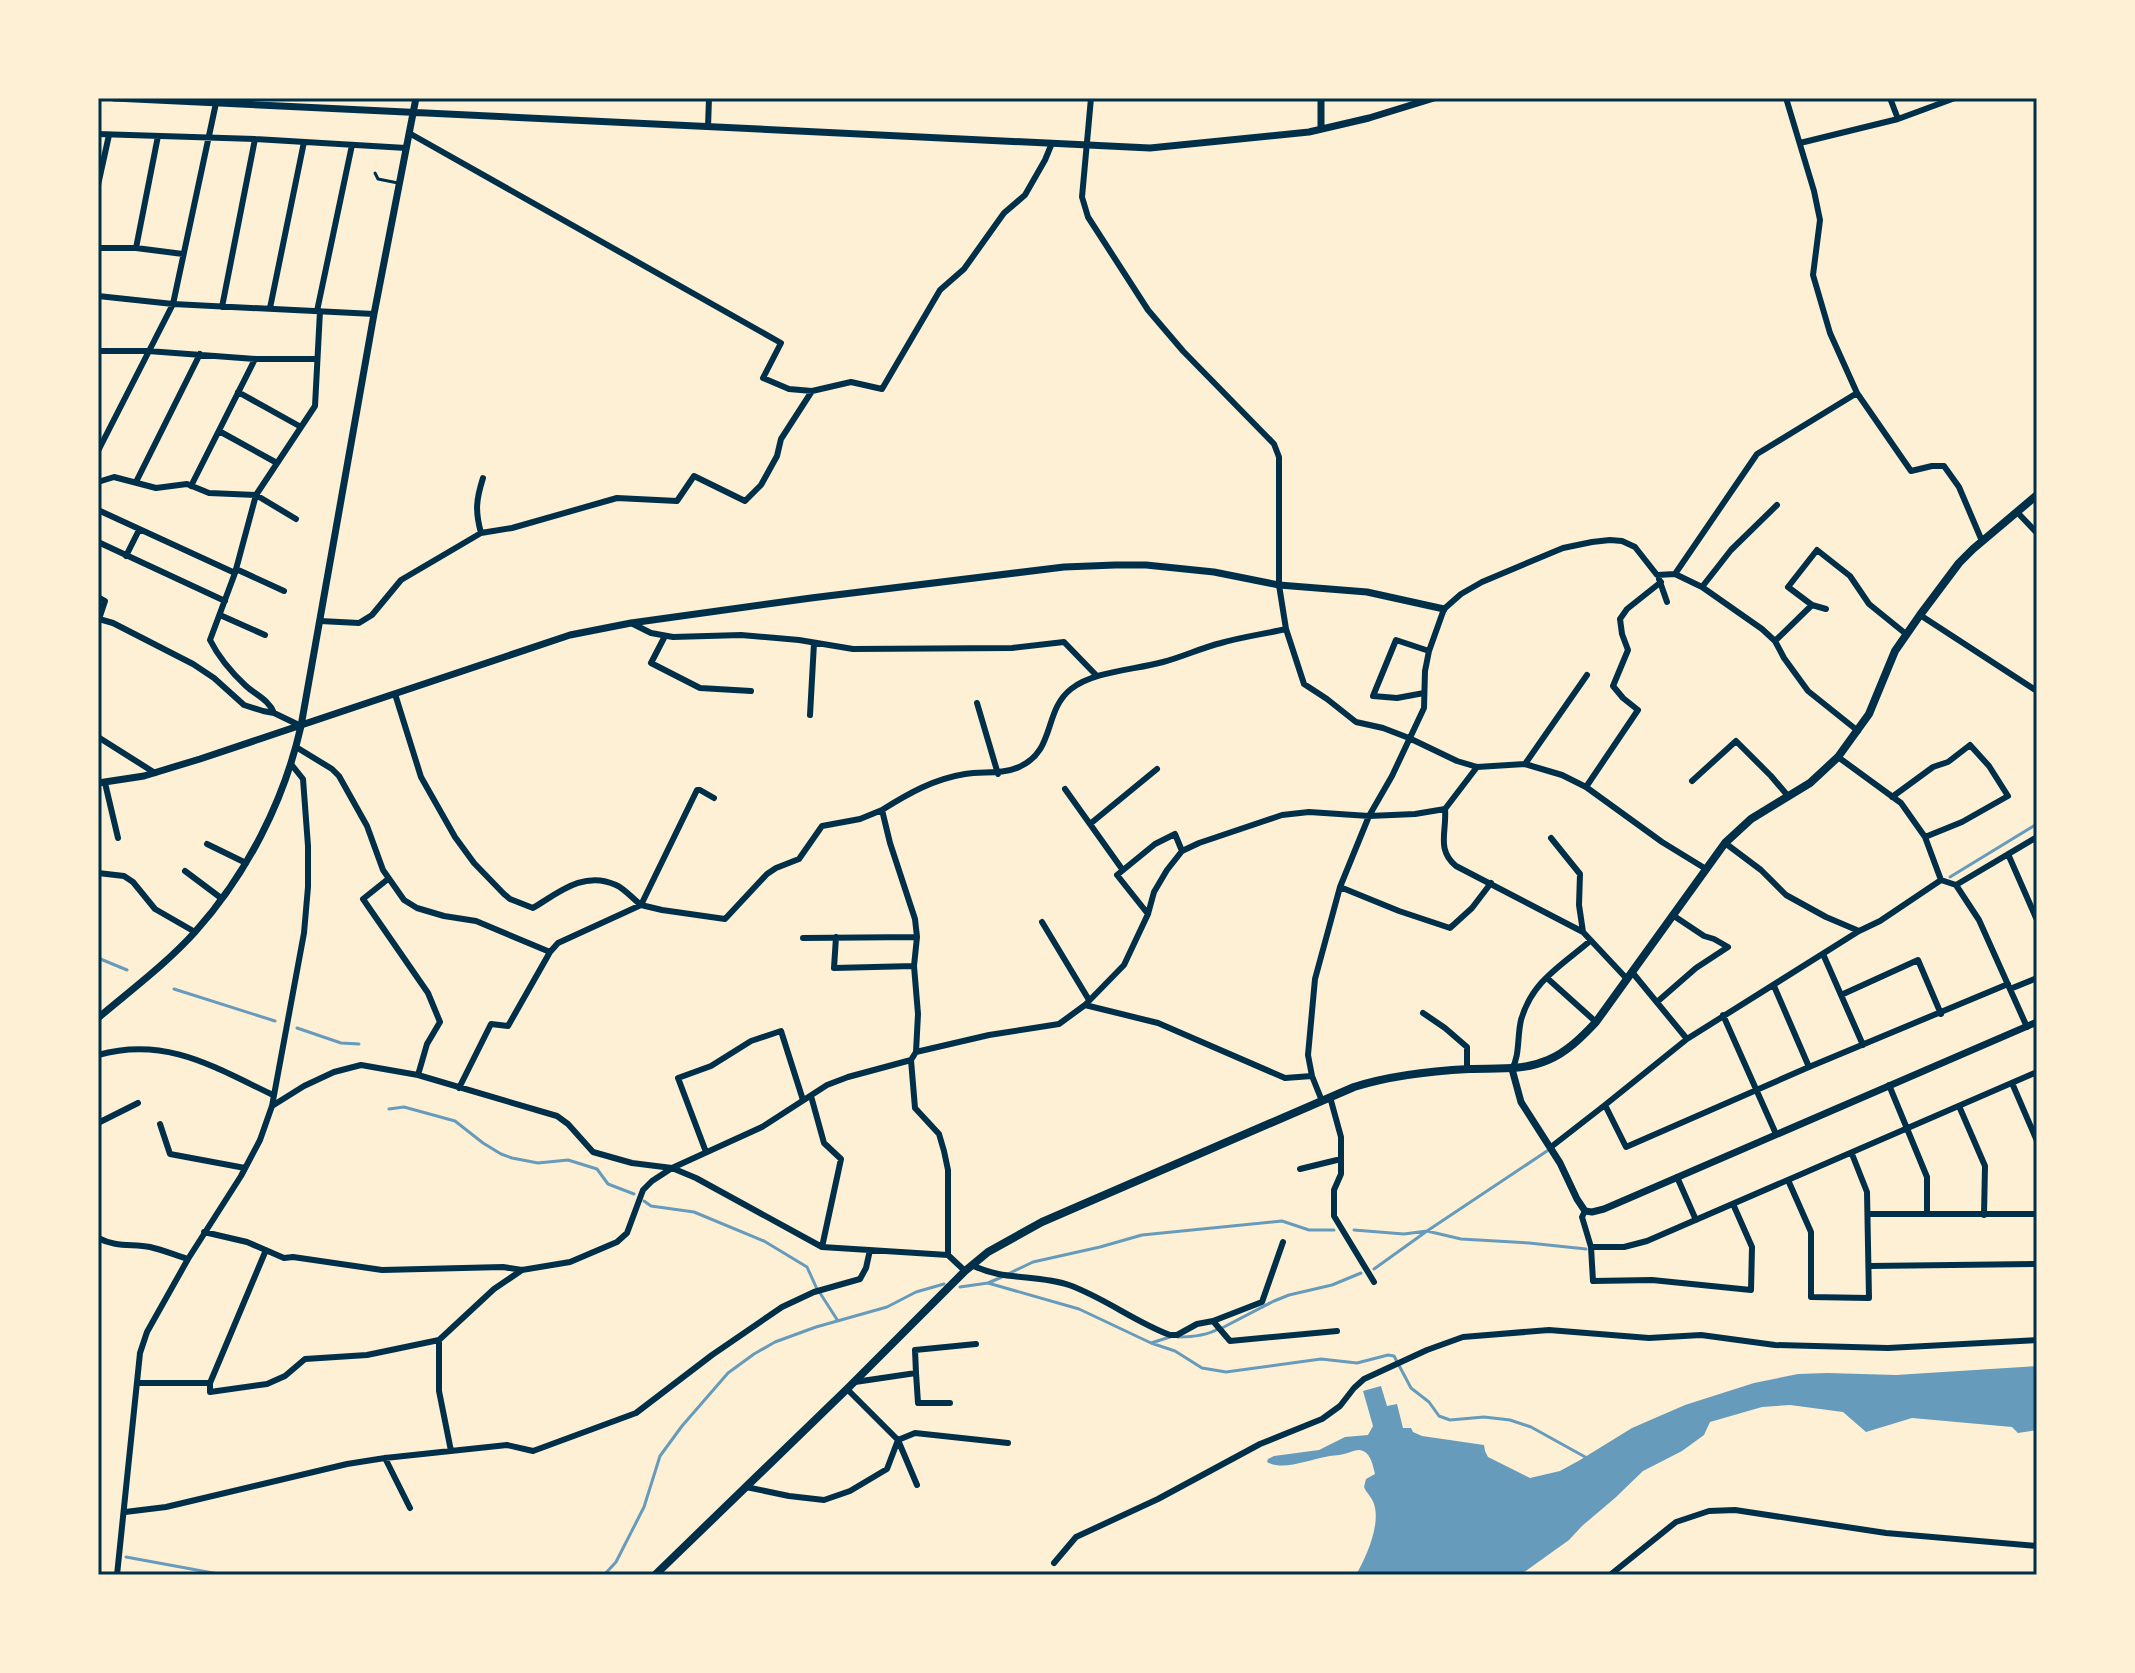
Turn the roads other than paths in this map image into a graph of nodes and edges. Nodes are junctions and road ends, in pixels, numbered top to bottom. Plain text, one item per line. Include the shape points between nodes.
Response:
1 (114, 98) edge
2 (416, 98) edge
3 (709, 98) edge
4 (1091, 98) edge
5 (1321, 98) edge
6 (1434, 98) edge
7 (1786, 98) edge
8 (1890, 98) edge
9 (1955, 98) edge
10 (171, 99) edge
11 (285, 102) edge
12 (216, 103) junction
13 (413, 111) junction
14 (1898, 119) junction
15 (708, 127) junction
16 (1321, 129) junction
17 (409, 133) junction
18 (98, 134) edge
19 (109, 135) junction
20 (158, 136) junction
21 (209, 138) junction
22 (255, 139) junction
23 (304, 142) junction
24 (1052, 143) junction
25 (1800, 143) junction
26 (352, 145) junction
27 (1087, 146) junction
28 (406, 148) junction
29 (375, 173) dead end
30 (400, 183) junction
31 (98, 185) edge
32 (98, 248) edge
33 (136, 248) junction
34 (183, 254) junction
35 (98, 296) edge
36 (173, 304) junction
37 (222, 307) junction
38 (270, 308) junction
39 (318, 311) junction
40 (374, 314) junction
41 (98, 351) edge
42 (148, 351) junction
43 (200, 354) junction
44 (255, 359) junction
45 (317, 359) junction
46 (812, 391) junction
47 (238, 392) junction
48 (1857, 393) junction
49 (301, 427) junction
50 (219, 431) junction
51 (98, 451) edge
52 (277, 463) junction
53 (483, 478) dead end
54 (98, 482) edge
55 (136, 482) junction
56 (191, 486) junction
57 (256, 495) junction
58 (2037, 495) edge
59 (1777, 505) dead end
60 (98, 510) edge
61 (2017, 512) junction
62 (296, 519) dead end
63 (139, 530) junction
64 (481, 533) junction
65 (2037, 533) edge
66 (1982, 541) junction
67 (98, 542) edge
68 (126, 556) junction
69 (235, 571) junction
70 (1675, 574) junction
71 (1657, 575) junction
72 (1661, 582) junction
73 (1279, 585) junction
74 (1702, 587) junction
75 (284, 591) dead end
76 (98, 597) edge
77 (225, 601) junction
78 (1667, 602) dead end
79 (1812, 605) junction
80 (1444, 609) junction
81 (1826, 609) dead end
82 (220, 615) junction
83 (1920, 615) junction
84 (320, 621) junction
85 (631, 623) junction
86 (1286, 629) junction
87 (1906, 634) junction
88 (265, 635) dead end
89 (665, 636) junction
90 (1775, 641) junction
91 (814, 643) junction
92 (1429, 651) junction
93 (1096, 675) junction
94 (1587, 675) dead end
95 (751, 691) dead end
96 (2037, 691) edge
97 (1424, 693) junction
98 (395, 694) junction
99 (977, 703) dead end
100 (274, 713) junction
101 (810, 715) dead end
102 (301, 726) junction
103 (1858, 731) junction
104 (98, 737) edge
105 (1409, 738) junction
106 (296, 747) junction
107 (1838, 757) junction
108 (291, 764) junction
109 (1525, 764) junction
110 (1477, 767) junction
111 (1157, 769) dead end
112 (155, 773) junction
113 (998, 774) junction
114 (1692, 781) dead end
115 (102, 783) edge
116 (1586, 787) junction
117 (1065, 789) dead end
118 (1788, 796) junction
119 (1892, 797) junction
120 (714, 798) dead end
121 (1445, 809) junction
122 (882, 810) junction
123 (1369, 816) junction
124 (1090, 824) junction
125 (1925, 837) junction
126 (2037, 837) edge
127 (118, 838) dead end
128 (1551, 838) dead end
129 (1725, 843) junction
130 (207, 844) dead end
131 (1182, 851) junction
132 (2008, 854) junction
133 (246, 863) junction
134 (1122, 869) junction
135 (1706, 869) junction
136 (185, 871) dead end
137 (98, 873) edge
138 (388, 879) junction
139 (1941, 880) junction
140 (1491, 883) junction
141 (1956, 885) junction
142 (1340, 887) junction
143 (221, 898) junction
144 (641, 905) junction
145 (1148, 914) junction
146 (1674, 916) junction
147 (2037, 920) edge
148 (1042, 922) dead end
149 (1859, 931) junction
150 (195, 932) junction
151 (1583, 932) junction
152 (836, 937) junction
153 (917, 937) junction
154 (803, 938) dead end
155 (1590, 941) junction
156 (550, 952) junction
157 (1823, 954) junction
158 (914, 966) junction
159 (1630, 976) junction
160 (1547, 978) junction
161 (2037, 978) edge
162 (1774, 986) junction
163 (2009, 986) junction
164 (1841, 995) junction
165 (1657, 1002) junction
166 (1087, 1003) junction
167 (1423, 1013) dead end
168 (1941, 1014) junction
169 (1723, 1015) junction
170 (98, 1018) edge
171 (1596, 1022) junction
172 (2037, 1022) edge
173 (2027, 1027) junction
174 (1687, 1039) junction
175 (1863, 1045) junction
176 (916, 1052) junction
177 (98, 1055) edge
178 (911, 1060) junction
179 (1809, 1067) junction
180 (1467, 1069) junction
181 (1512, 1069) junction
182 (2037, 1072) edge
183 (418, 1075) junction
184 (1312, 1076) junction
185 (2012, 1083) junction
186 (1889, 1085) junction
187 (459, 1088) junction
188 (1757, 1090) junction
189 (273, 1095) junction
190 (811, 1096) junction
191 (1326, 1099) junction
192 (803, 1100) junction
193 (138, 1103) dead end
194 (1605, 1105) junction
195 (272, 1106) junction
196 (1959, 1106) junction
197 (98, 1123) edge
198 (160, 1124) dead end
199 (1907, 1129) junction
200 (1776, 1134) junction
201 (2037, 1141) edge
202 (1551, 1147) junction
203 (706, 1152) junction
204 (1852, 1154) junction
205 (1341, 1159) junction
206 (245, 1168) junction
207 (672, 1168) junction
208 (1300, 1169) dead end
209 (1677, 1177) junction
210 (1788, 1180) junction
211 (1733, 1204) junction
212 (1585, 1211) junction
213 (1868, 1214) junction
214 (1927, 1214) junction
215 (2037, 1214) edge
216 (1984, 1215) junction
217 (1696, 1220) junction
218 (204, 1232) junction
219 (98, 1238) edge
220 (1283, 1242) dead end
221 (822, 1247) junction
222 (1591, 1247) junction
223 (266, 1250) junction
224 (870, 1250) junction
225 (948, 1255) junction
226 (188, 1259) junction
227 (2037, 1264) edge
228 (1870, 1266) junction
229 (968, 1268) junction
230 (522, 1270) junction
231 (1374, 1282) dead end
232 (1213, 1321) junction
233 (1337, 1331) dead end
234 (439, 1340) junction
235 (2037, 1340) edge
236 (976, 1344) dead end
237 (916, 1373) junction
238 (854, 1382) junction
239 (138, 1383) junction
240 (210, 1383) junction
241 (847, 1389) junction
242 (950, 1403) dead end
243 (898, 1440) junction
244 (1008, 1443) dead end
245 (451, 1451) junction
246 (385, 1458) junction
247 (917, 1485) dead end
248 (746, 1486) junction
249 (410, 1508) dead end
250 (125, 1512) junction
251 (2037, 1546) edge
252 (1054, 1563) dead end
253 (117, 1575) edge
254 (655, 1575) edge
255 (1610, 1575) edge

1 - 10 street
2 - 13 street
3 - 15 street
4 - 27 street
5 - 16 street
6 - 16 street
7 - 25 street
8 - 14 street
9 - 14 street
10 - 12 street
11 - 12 street
11 - 13 street
12 - 21 street
13 - 15 street
13 - 17 street
14 - 25 street
15 - 24 street
16 - 27 street via 1150,148
17 - 28 street
17 - 46 street via 781,343 763,378
18 - 19 street
19 - 20 street
19 - 31 street
20 - 21 street
20 - 33 street
21 - 22 street
21 - 34 street
22 - 23 street
22 - 37 street
23 - 26 street
23 - 38 street
24 - 27 street
24 - 46 street via 1025,195 940,290 882,389 851,382
25 - 48 street via 1820,220 1813,275 1830,333
26 - 28 street
26 - 39 street
27 - 73 street via 1082,197 1088,217 1148,310 1274,444 1279,457
28 - 30 street
29 - 30 lane via 378,179
30 - 40 street
32 - 33 street
33 - 34 street
34 - 36 street
35 - 36 street
36 - 37 street
36 - 42 street
37 - 38 street
38 - 39 street
39 - 40 street
39 - 45 street
40 - 84 street
41 - 42 street
42 - 43 street
42 - 51 street
43 - 44 street
43 - 55 street
44 - 45 street
44 - 47 street
45 - 49 street via 315,406
46 - 64 street via 781,439 761,485 745,501 694,476 677,501 617,498
47 - 49 street
47 - 50 street
48 - 66 street via 1911,471 1944,466
48 - 70 street via 1757,454
49 - 52 street
50 - 52 street
50 - 56 street
52 - 57 street
53 - 64 street via 476,499
54 - 55 street via 114,477
55 - 56 street via 156,488
56 - 57 street via 209,493
57 - 62 street
57 - 69 street
58 - 61 main road
59 - 74 street
60 - 63 street
61 - 65 street
61 - 66 main road
63 - 68 street
63 - 69 street
64 - 84 street via 401,580 359,623
66 - 83 main road
67 - 68 street
68 - 77 street
69 - 75 street
69 - 77 street
70 - 71 street
70 - 74 street
71 - 72 street
71 - 80 street via 1635,547 1622,541 1592,542 1563,548 1482,582
72 - 78 street
72 - 116 street via 1620,619 1628,650 1613,686 1638,710
73 - 80 street via 1367,592
73 - 85 street via 1152,566 1064,567
73 - 86 street
74 - 90 street
76 - 100 street via 105,601 99,619 193,664 244,705
77 - 82 street
79 - 81 street
79 - 87 street via 1788,587 1817,550
79 - 90 street
80 - 92 street
82 - 88 street
82 - 100 street via 210,640 219,657 271,704
83 - 87 main road
83 - 96 street
84 - 102 street
85 - 89 street
85 - 98 street via 543,643
86 - 93 street
86 - 105 street via 1304,684 1356,722
87 - 103 main road
89 - 91 street via 741,635
89 - 95 street via 651,663 700,688
90 - 103 street via 1808,691
91 - 93 street via 869,649 1012,648 1064,642
91 - 101 street
92 - 97 street
92 - 97 street via 1396,640 1373,696
93 - 113 street via 1062,696 1035,758
94 - 109 street
97 - 105 street via 1424,708
98 - 102 street
98 - 144 street via 421,777 455,837 504,894 533,908 576,881 602,880 618,885
99 - 113 street
100 - 102 street
102 - 106 street
102 - 112 street
103 - 107 main road
104 - 112 street
105 - 110 street
105 - 123 street
106 - 108 street
106 - 138 street via 339,776
107 - 118 main road
107 - 119 street
108 - 133 street
108 - 189 street via 303,779 308,887
109 - 110 street
109 - 116 street
110 - 121 street
111 - 124 street
112 - 115 street
113 - 122 street via 945,778
114 - 118 street via 1736,741
115 - 127 street
116 - 135 street
117 - 124 street
118 - 129 main road
119 - 125 street
119 - 125 street via 1970,745 1989,766 2008,796
120 - 144 street via 697,790
121 - 123 street
121 - 140 street via 1447,858
122 - 144 street via 822,826 799,859 767,874 725,919
122 - 153 street
123 - 131 street via 1282,815
123 - 142 street
124 - 134 street
125 - 139 street
126 - 132 street
128 - 151 street via 1580,874
129 - 135 main road
129 - 149 street via 1786,895
130 - 133 street
131 - 134 street via 1175,834
131 - 145 street via 1154,892
132 - 141 street
132 - 147 street
133 - 143 street
134 - 145 street via 1117,875
135 - 146 main road
136 - 143 street
137 - 150 street via 124,876 155,909
138 - 156 street via 417,908 476,921
138 - 183 street via 363,899 428,993 440,1022
139 - 141 street
139 - 149 street
140 - 142 street via 1450,928
140 - 151 street
141 - 163 street via 1979,920
142 - 184 street via 1315,979 1308,1055
143 - 150 street
144 - 156 street via 558,943
145 - 166 street via 1124,965
146 - 159 main road
146 - 165 street via 1728,947
148 - 166 street
149 - 157 street
150 - 170 street
151 - 155 street
152 - 153 street
152 - 154 street
152 - 158 street via 834,968
153 - 158 street
155 - 159 street
155 - 160 street
156 - 187 street via 508,1026 491,1024
157 - 162 street
157 - 164 street
158 - 176 street
159 - 165 street
159 - 171 main road
160 - 171 street
160 - 181 street via 1527,1003
161 - 163 street
162 - 169 street
162 - 179 street
163 - 168 street
163 - 173 street
164 - 168 street via 1918,960
164 - 175 street
165 - 174 street
166 - 176 street via 1059,1024
166 - 184 street via 1158,1023 1285,1078
167 - 180 street via 1467,1047
168 - 175 street
169 - 174 street
169 - 188 street
171 - 181 main road via 1564,1052
172 - 173 street
173 - 186 street
174 - 194 street
175 - 179 street
176 - 178 street
177 - 189 street via 140,1048 173,1051
178 - 190 street via 848,1077
178 - 225 street via 915,1108 939,1134 948,1170
179 - 188 street
180 - 181 main road
180 - 191 main road via 1378,1079
181 - 202 street via 1527,1115
182 - 185 street
183 - 187 street
183 - 195 street via 361,1065 314,1081
184 - 191 street
185 - 196 street
185 - 201 street
186 - 199 street
186 - 200 street
187 - 207 street via 557,1116 593,1152
188 - 194 street via 1626,1147
188 - 200 street
189 - 195 street
190 - 192 street
190 - 221 street via 824,1143 841,1159
191 - 205 street via 1341,1137
191 - 229 main road via 1042,1222
192 - 203 street via 740,1139
192 - 203 street via 781,1031 678,1078
193 - 197 street
194 - 202 street
195 - 206 street
196 - 199 street
196 - 216 street via 1985,1166
198 - 206 street via 170,1154
199 - 204 street
199 - 214 street via 1927,1177
200 - 209 street
202 - 212 street
203 - 207 street
204 - 210 street
204 - 213 street via 1867,1192
205 - 208 street
205 - 231 street via 1334,1216
206 - 218 street
207 - 221 street
207 - 230 street via 643,1190 627,1233 617,1242 570,1262
209 - 212 street via 1604,1209
209 - 217 street
210 - 211 street
210 - 228 street via 1811,1232 1811,1297 1869,1298
211 - 217 street
211 - 222 street via 1752,1247 1751,1290 1652,1280 1593,1281
212 - 222 street
213 - 214 street
213 - 228 street
214 - 216 street
215 - 216 street
217 - 222 street via 1637,1245
218 - 223 street
218 - 226 street
219 - 226 street
220 - 232 street via 1262,1302
221 - 224 street
223 - 230 street via 284,1258 382,1270
223 - 240 street
224 - 225 street
224 - 245 street via 860,1279 782,1307 636,1413 533,1451 507,1445
225 - 229 street
226 - 239 street via 147,1332
227 - 228 street
229 - 232 street via 1067,1284 1170,1335
229 - 238 main road
230 - 234 street
232 - 233 street via 1230,1341
234 - 240 street via 367,1355 305,1359 267,1384 210,1392
234 - 245 street via 439,1391
235 - 252 street via 1888,1348 1549,1330 1463,1337 1360,1382 1322,1419 1260,1444 1076,1537
236 - 237 street via 915,1350
237 - 238 street
237 - 242 street via 918,1403
238 - 241 main road
239 - 240 street
239 - 250 street
241 - 243 street
241 - 248 main road
243 - 244 street via 915,1433
243 - 247 street
243 - 248 street via 887,1469 824,1500
245 - 246 street
246 - 249 street
246 - 250 street
248 - 254 main road
250 - 253 street
251 - 255 street via 1709,1511 1676,1522

